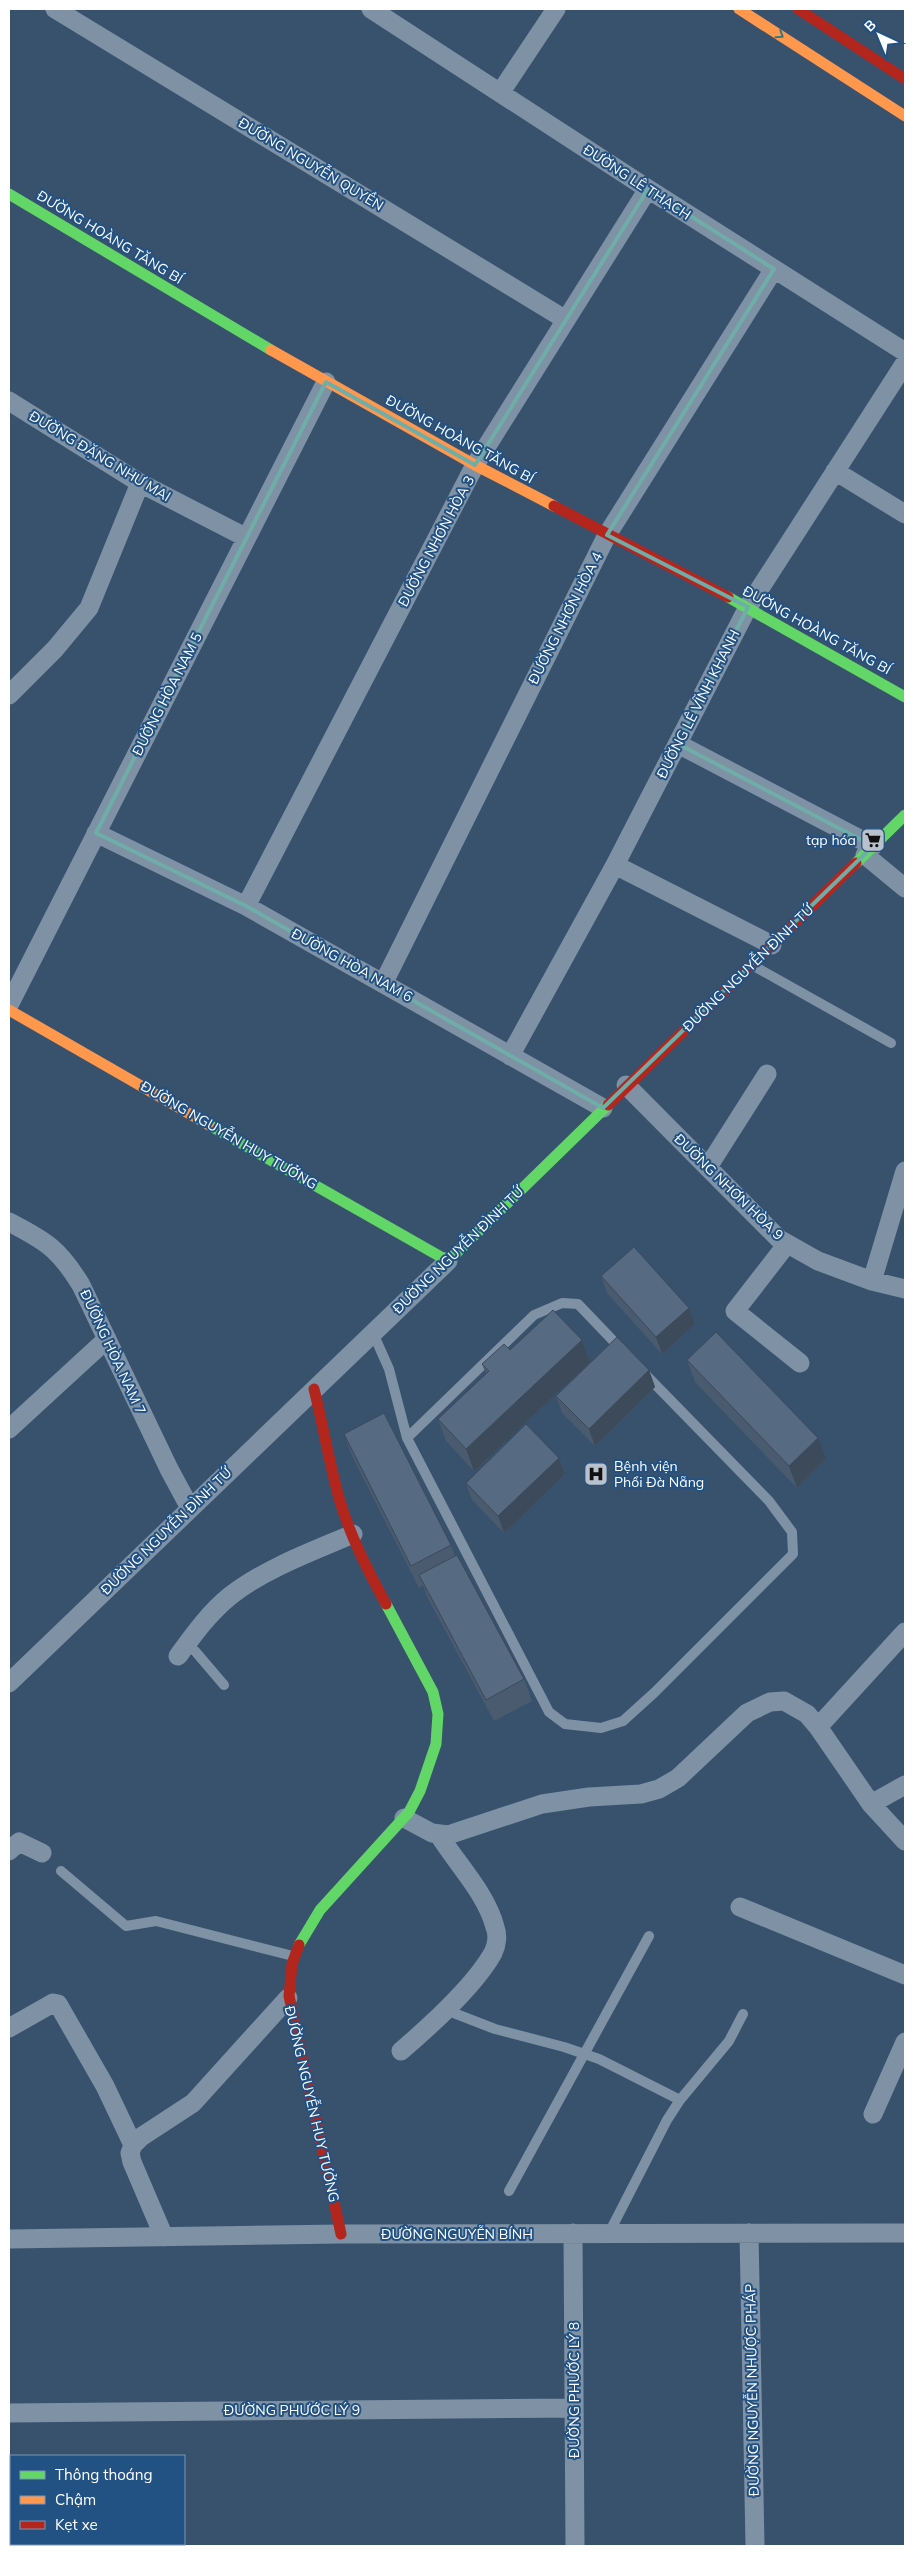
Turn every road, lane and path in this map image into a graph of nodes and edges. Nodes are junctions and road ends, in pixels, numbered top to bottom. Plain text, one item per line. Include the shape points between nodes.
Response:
1 (55, 9) edge
2 (371, 9) edge
3 (556, 9) edge
4 (739, 9) edge
5 (798, 9) edge
6 (905, 79) edge
7 (500, 93) junction
8 (905, 116) edge
9 (648, 189) junction
10 (9, 194) edge
11 (774, 269) junction
12 (566, 320) junction
13 (905, 352) edge
14 (905, 363) edge
15 (326, 382) junction
16 (9, 400) edge
17 (476, 465) junction
18 (835, 471) junction
19 (140, 483) junction
20 (905, 514) edge
21 (607, 535) junction
22 (246, 537) junction
23 (748, 607) junction
24 (9, 695) edge
25 (905, 697) edge
26 (678, 744) junction
27 (905, 815) edge
28 (96, 833) junction
29 (869, 850) junction
30 (615, 865) junction
31 (905, 888) edge
32 (246, 906) junction
33 (772, 945) junction
34 (751, 965) junction
35 (384, 982) junction
36 (9, 1005) edge
37 (9, 1010) edge
38 (892, 1042) dead end
39 (510, 1056) junction
40 (767, 1074) dead end
41 (626, 1085) junction
42 (603, 1108) junction
43 (708, 1167) junction
44 (905, 1171) edge
45 (9, 1222) edge
46 (787, 1244) junction
47 (448, 1260) junction
48 (872, 1281) junction
49 (905, 1289) edge
50 (372, 1333) junction
51 (107, 1339) junction
52 (800, 1364) dead end
53 (314, 1389) junction
54 (9, 1429) edge
55 (407, 1438) junction
56 (190, 1508) junction
57 (353, 1534) junction
58 (905, 1632) edge
59 (182, 1651) joint
60 (9, 1683) edge
61 (224, 1685) dead end
62 (818, 1727) junction
63 (905, 1785) edge
64 (871, 1804) junction
65 (404, 1818) junction
66 (439, 1835) junction
67 (905, 1841) edge
68 (9, 1851) edge
69 (42, 1853) dead end
70 (61, 1871) dead end
71 (740, 1907) dead end
72 (649, 1936) dead end
73 (293, 1956) junction
74 (905, 1974) edge
75 (288, 1998) junction
76 (446, 2010) junction
77 (743, 2014) dead end
78 (9, 2028) edge
79 (905, 2042) edge
80 (402, 2051) dead end
81 (584, 2054) junction
82 (680, 2100) junction
83 (873, 2114) dead end
84 (134, 2145) junction
85 (509, 2191) dead end
86 (573, 2233) junction
87 (609, 2233) junction
88 (749, 2233) junction
89 (905, 2233) edge
90 (341, 2234) junction
91 (164, 2237) junction
92 (9, 2239) edge
93 (574, 2408) junction
94 (9, 2413) edge
95 (575, 2546) edge
96 (755, 2546) edge

1 - 12 street, ĐƯỜNG NGUYỄN QUYỀN
2 - 7 street, ĐƯỜNG LÊ THẠCH
3 - 7 street
4 -> 8 street
5 - 6 street
7 - 9 street, ĐƯỜNG LÊ THẠCH
9 - 11 street, ĐƯỜNG LÊ THẠCH
9 - 12 street, ĐƯỜNG NHƠN HÒA 3
10 - 15 street, ĐƯỜNG HOÀNG TĂNG BÍ
11 - 13 street, ĐƯỜNG LÊ THẠCH
11 - 21 street, ĐƯỜNG NHƠN HÒA 4
12 - 17 street, ĐƯỜNG NHƠN HÒA 3
14 - 18 street, ĐƯỜNG LÊ VĨNH KHANH
15 - 17 street, ĐƯỜNG HOÀNG TĂNG BÍ
15 - 22 street, ĐƯỜNG HÒA NAM 5
16 - 19 street, ĐƯỜNG ĐẶNG NHƯ MAI
17 - 21 street, ĐƯỜNG HOÀNG TĂNG BÍ
17 - 32 street, ĐƯỜNG NHƠN HÒA 3
18 - 20 street
18 - 23 street, ĐƯỜNG LÊ VĨNH KHANH
19 - 22 street, ĐƯỜNG ĐẶNG NHƯ MAI
19 - 24 street via 89,608 55,649
21 - 23 street, ĐƯỜNG HOÀNG TĂNG BÍ
21 - 35 street, ĐƯỜNG NHƠN HÒA 4
22 - 28 street, ĐƯỜNG HÒA NAM 5
23 - 25 street, ĐƯỜNG HOÀNG TĂNG BÍ
23 - 26 street, ĐƯỜNG LÊ VĨNH KHANH
26 - 29 street
26 - 30 street, ĐƯỜNG LÊ VĨNH KHANH
27 - 29 street, ĐƯỜNG NGUYỄN ĐÌNH TỨ
28 - 32 street, ĐƯỜNG HÒA NAM 6
28 - 36 street, ĐƯỜNG HÒA NAM 5
29 - 31 street
29 - 33 street, ĐƯỜNG NGUYỄN ĐÌNH TỨ
30 - 33 street
30 - 39 street, ĐƯỜNG LÊ VĨNH KHANH
32 - 35 street, ĐƯỜNG HÒA NAM 6
33 - 34 street, ĐƯỜNG NGUYỄN ĐÌNH TỨ
34 - 38 lane
34 - 41 street, ĐƯỜNG NGUYỄN ĐÌNH TỨ
35 - 39 street, ĐƯỜNG HÒA NAM 6
37 - 47 street, ĐƯỜNG NGUYỄN HUY TƯỞNG
39 - 42 street, ĐƯỜNG HÒA NAM 6
40 - 43 street
41 - 42 street, ĐƯỜNG NGUYỄN ĐÌNH TỨ
41 - 43 street, ĐƯỜNG NHƠN HÒA 9
42 - 47 street, ĐƯỜNG NGUYỄN ĐÌNH TỨ
43 - 46 street, ĐƯỜNG NHƠN HÒA 9
44 - 48 street
45 - 51 street, ĐƯỜNG HÒA NAM 7 via 43,1239 65,1259 82,1285
46 - 48 street, ĐƯỜNG NHƠN HÒA 9 via 818,1261
46 - 52 street via 735,1311
47 - 50 street, ĐƯỜNG NGUYỄN ĐÌNH TỨ
48 - 49 street, ĐƯỜNG NHƠN HÒA 9
50 - 53 street, ĐƯỜNG NGUYỄN ĐÌNH TỨ
50 - 55 lane via 389,1369
51 - 54 street
51 - 56 street, ĐƯỜNG HÒA NAM 7
53 - 56 street, ĐƯỜNG NGUYỄN ĐÌNH TỨ
53 - 57 street, ĐƯỜNG NGUYỄN HUY TƯỞNG via 335,1485
55 - 55 lane via 549,1712 565,1724 601,1728 623,1721 793,1554 792,1532 769,1501 578,1304 562,1303 534,1315
56 - 60 street, ĐƯỜNG NGUYỄN ĐÌNH TỨ
57 - 59 street via 284,1563 231,1595 199,1626
57 - 65 street, ĐƯỜNG NGUYỄN HUY TƯỞNG via 436,1700 440,1720 439,1735 415,1800
58 - 62 street
59 - 61 lane via 194,1651
62 - 64 street
62 - 66 street via 795,1706 784,1701 770,1702 747,1713 678,1778 659,1789 641,1794 542,1804 448,1835
63 - 64 street
64 - 67 street
65 - 66 street
65 - 73 street, ĐƯỜNG NGUYỄN HUY TƯỞNG via 323,1903
66 - 76 street via 485,1904 497,1939 486,1962
68 - 69 street via 19,1842
70 - 73 lane via 126,1926 156,1921
71 - 74 street
72 - 81 lane
73 - 75 street, ĐƯỜNG NGUYỄN HUY TƯỞNG
75 - 84 street via 192,2103
75 - 90 street, ĐƯỜNG NGUYỄN HUY TƯỞNG
76 - 80 street
76 - 81 lane via 495,2029
77 - 82 lane via 719,2056
78 - 84 street via 52,2003 58,2004
79 - 83 street
81 - 82 lane
81 - 85 lane
82 - 87 lane
84 - 91 street via 130,2153 132,2162
86 - 87 street, ĐƯỜNG NGUYỄN BÍNH
86 - 90 street, ĐƯỜNG NGUYỄN BÍNH
86 - 93 street, ĐƯỜNG PHƯỚC LÝ 8
87 - 88 street, ĐƯỜNG NGUYỄN BÍNH
88 - 89 street, ĐƯỜNG NGUYỄN BÍNH
88 - 96 street, ĐƯỜNG NGUYỄN NHƯỢC PHÁP
90 - 91 street, ĐƯỜNG NGUYỄN BÍNH
91 - 92 street, ĐƯỜNG NGUYỄN BÍNH
93 - 94 street, ĐƯỜNG PHƯỚC LÝ 9
93 - 95 street, ĐƯỜNG PHƯỚC LÝ 8

